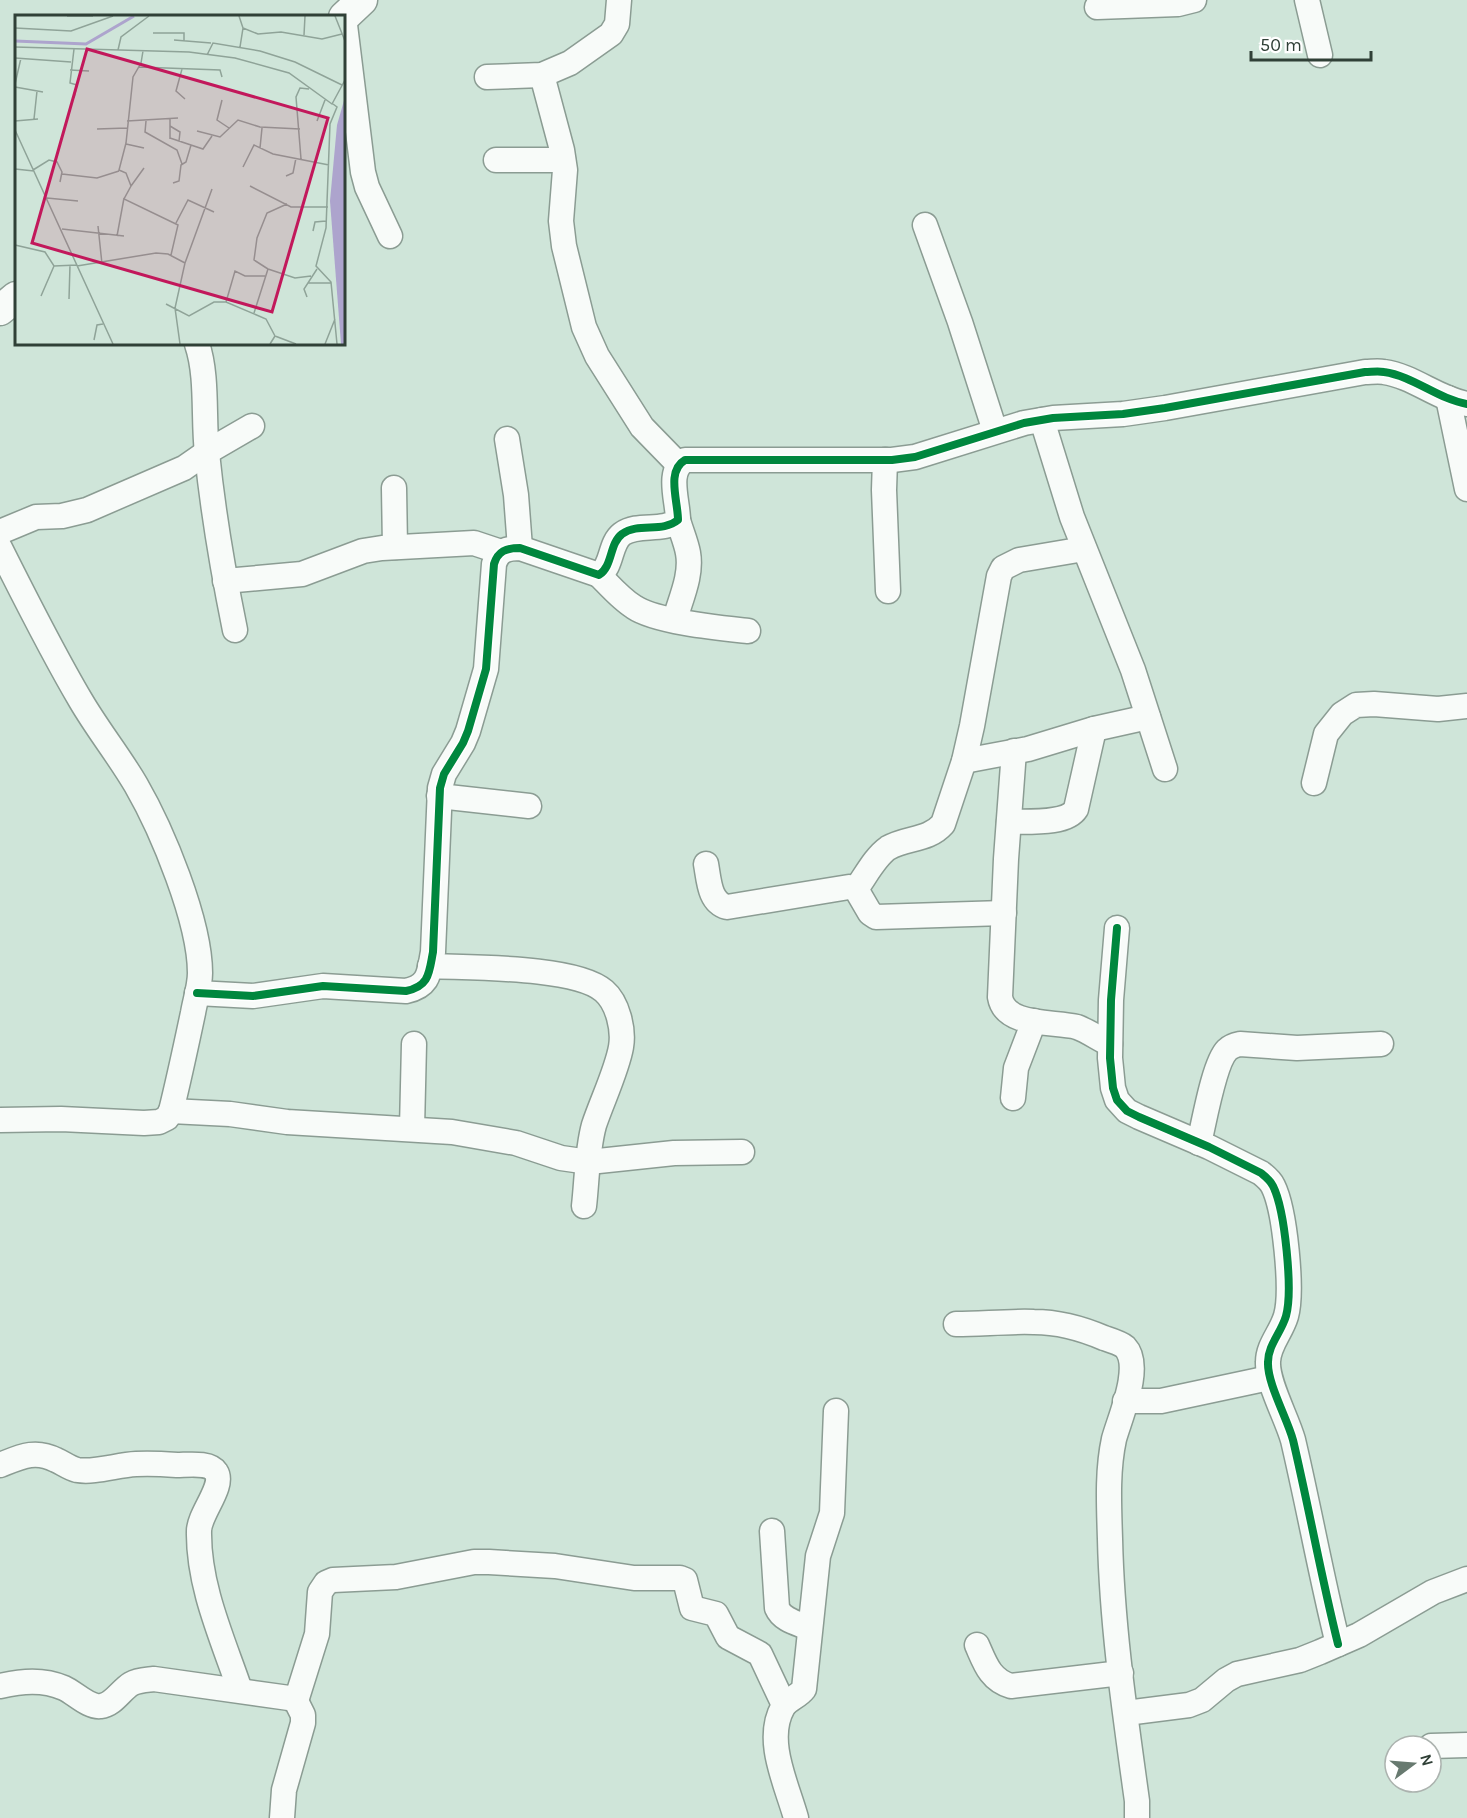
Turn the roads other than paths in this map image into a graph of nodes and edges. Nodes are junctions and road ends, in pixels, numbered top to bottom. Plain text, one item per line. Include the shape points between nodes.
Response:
1 (362, 0) edge
2 (619, 0) edge
3 (1194, 0) edge
4 (1307, 0) edge
5 (1097, 7) dead end
6 (345, 16) edge
7 (345, 25) edge
8 (1320, 55) dead end
9 (543, 75) junction
10 (487, 77) dead end
11 (496, 160) dead end
12 (563, 160) junction
13 (925, 225) dead end
14 (390, 237) dead end
15 (15, 298) edge
16 (0, 310) edge
17 (197, 345) edge
18 (1457, 401) edge
19 (1042, 420) junction
20 (252, 426) dead end
21 (995, 431) junction
22 (507, 439) dead end
23 (207, 452) junction
24 (885, 460) junction
25 (678, 464) junction
26 (394, 488) dead end
27 (1467, 489) edge
28 (678, 520) junction
29 (0, 532) edge
30 (395, 547) junction
31 (0, 548) edge
32 (1084, 549) junction
33 (510, 550) junction
34 (599, 575) junction
35 (225, 581) junction
36 (888, 591) dead end
37 (675, 620) junction
38 (235, 630) dead end
39 (748, 631) dead end
40 (1467, 706) edge
41 (1148, 717) junction
42 (1094, 729) junction
43 (1014, 752) junction
44 (964, 761) junction
45 (1165, 769) dead end
46 (1314, 783) dead end
47 (439, 796) junction
48 (529, 806) dead end
49 (1009, 822) junction
50 (706, 864) dead end
51 (856, 890) junction
52 (1004, 913) junction
53 (1117, 928) dead end
54 (430, 966) junction
55 (197, 993) junction
56 (1034, 1021) junction
57 (414, 1044) dead end
58 (1110, 1044) junction
59 (1381, 1044) dead end
60 (1013, 1098) dead end
61 (171, 1111) junction
62 (0, 1120) edge
63 (412, 1128) junction
64 (1199, 1143) junction
65 (741, 1152) dead end
66 (588, 1162) junction
67 (584, 1206) dead end
68 (956, 1324) dead end
69 (1269, 1378) junction
70 (1125, 1401) junction
71 (836, 1411) dead end
72 (0, 1465) edge
73 (772, 1531) dead end
74 (1467, 1579) edge
75 (809, 1628) junction
76 (1338, 1644) junction
77 (977, 1645) dead end
78 (1120, 1673) junction
79 (0, 1686) edge
80 (240, 1690) junction
81 (296, 1701) junction
82 (784, 1705) junction
83 (1126, 1713) junction
84 (1467, 1745) edge
85 (1443, 1746) edge
86 (282, 1818) edge
87 (796, 1818) edge
88 (1137, 1818) edge

1 - 6 main road
2 - 9 street via 617,24 611,34 570,63
3 - 5 street
4 - 8 street
7 - 14 street via 363,172
9 - 10 street
9 - 12 street
11 - 12 street
12 - 25 street via 564,246 584,327 597,356 642,427
13 - 21 street
15 - 16 main road
17 - 23 street
18 - 19 street via 1396,375 1365,372 1123,414
18 - 27 street
19 - 21 street
19 - 32 street
20 - 23 street
21 - 24 street via 915,457
22 - 33 street via 516,495
23 - 29 street via 184,468 87,510 36,517
23 - 35 street
24 - 25 street via 695,459
24 - 36 street
25 - 28 street via 674,483
26 - 30 street
28 - 34 street via 668,526 630,530 621,535
28 - 37 street via 689,565
30 - 33 street via 474,543
30 - 35 street via 363,551 302,574
31 - 55 street via 81,702 137,788 168,854 189,912 199,955
32 - 41 street
32 - 44 street via 1018,560 1003,568
33 - 34 street
33 - 47 street via 494,564 486,669 468,730 444,774
34 - 37 street via 635,608
35 - 38 street
37 - 39 street
40 - 46 street via 1438,709 1356,705 1342,714 1326,734
41 - 42 street
41 - 45 street
42 - 43 street
42 - 49 street via 1072,814 1055,820
43 - 44 street
43 - 49 street
44 - 51 street via 943,824 926,837 897,843 885,850
47 - 48 street
47 - 54 street via 436,918
49 - 52 street
50 - 51 street via 711,890 720,905 727,907 838,888
51 - 52 street via 876,917
52 - 56 street via 1002,1006 1012,1015
53 - 58 street
54 - 55 street via 423,984 406,991 323,986 253,996
54 - 66 street via 568,977 605,992 619,1019 621,1047 593,1127
55 - 61 street
56 - 58 street via 1077,1028
56 - 60 street via 1016,1068
57 - 63 street
58 - 64 street via 1117,1100 1127,1111
59 - 64 street via 1231,1046 1217,1072
61 - 62 street via 159,1122 144,1123
61 - 63 street
63 - 66 street via 516,1143 561,1158
64 - 69 street via 1261,1173 1277,1196 1286,1250 1288,1301 1282,1326 1269,1352
65 - 66 street via 674,1153
66 - 67 street
68 - 70 street via 1035,1322 1088,1331 1113,1341 1125,1347 1131,1357 1133,1368
69 - 70 street via 1161,1401
69 - 76 street via 1292,1437
70 - 78 street via 1113,1446 1109,1506
71 - 75 street via 832,1513 819,1556
72 - 80 street via 33,1453 77,1470 136,1464 195,1465 216,1472 217,1487 200,1521 200,1553 213,1612
73 - 75 street via 777,1608 785,1618
74 - 76 street via 1433,1592
75 - 82 street via 804,1689
76 - 83 street via 1300,1660 1237,1674 1189,1705
77 - 78 street via 989,1672 999,1683 1011,1686
78 - 83 street
79 - 80 street via 47,1682 100,1707 141,1680
80 - 81 street
81 - 82 street via 317,1635 320,1592 326,1583 489,1562 685,1580 692,1608 716,1614 728,1637 760,1654
81 - 86 street via 303,1724 285,1790
82 - 87 street via 777,1722 776,1740
83 - 88 street
84 - 85 street

